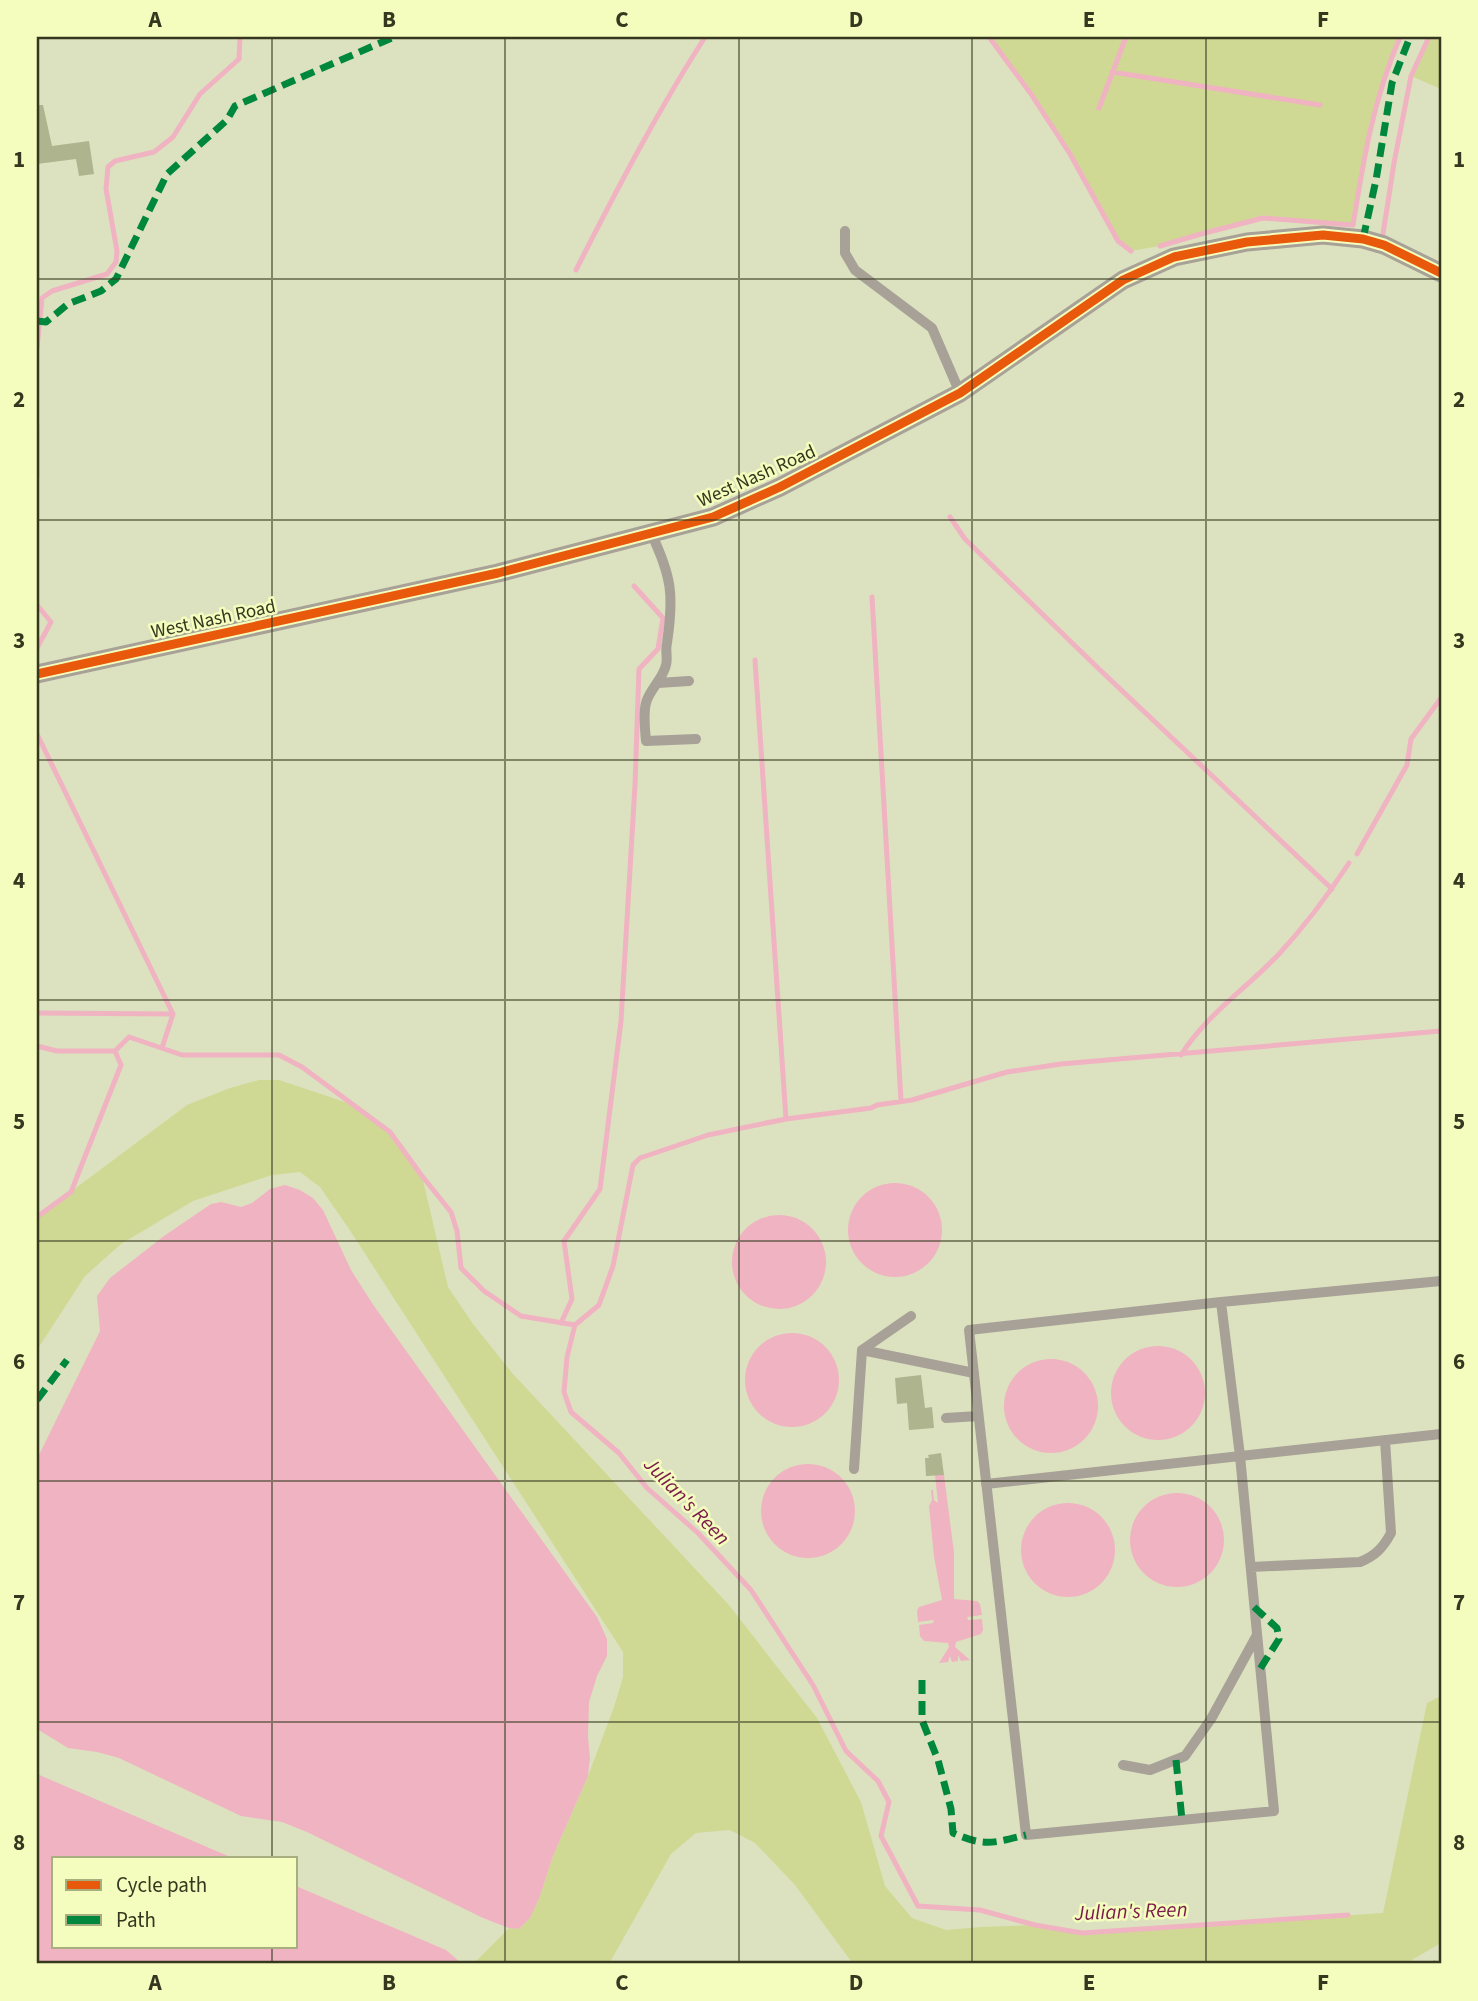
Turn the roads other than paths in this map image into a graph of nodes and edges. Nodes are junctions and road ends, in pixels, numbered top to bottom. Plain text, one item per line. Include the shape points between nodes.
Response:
1 (845, 230) dead end
2 (1441, 273) edge
3 (960, 393) junction
4 (651, 533) junction
5 (37, 674) edge
6 (689, 681) dead end
7 (658, 683) junction
8 (696, 740) dead end
9 (1441, 1281) edge
10 (1221, 1302) junction
11 (911, 1316) dead end
12 (862, 1350) junction
13 (974, 1373) junction
14 (978, 1416) junction
15 (946, 1418) dead end
16 (1441, 1434) edge
17 (1385, 1440) junction
18 (1240, 1455) junction
19 (854, 1469) dead end
20 (986, 1484) junction
21 (1251, 1567) junction
22 (1257, 1635) junction
23 (1123, 1765) dead end

1 - 3 lane via 845,253 855,271 932,328
2 - 3 street, West Nash Road via 1384,245 1324,235 1247,242 1174,257 1124,279
3 - 4 street, West Nash Road via 713,517
4 - 5 street, West Nash Road via 498,573
4 - 7 lane via 670,584 666,664
6 - 7 lane
7 - 8 lane via 646,702 646,741
9 - 10 lane
10 - 13 lane via 969,1330
10 - 18 lane
11 - 12 lane
12 - 13 lane
12 - 19 lane
13 - 14 lane
14 - 15 lane
14 - 20 lane
16 - 17 lane
17 - 18 lane
17 - 21 lane via 1391,1533 1373,1557 1360,1562
18 - 20 lane
18 - 21 lane
20 - 22 lane via 1026,1835 1274,1811
21 - 22 lane
22 - 23 lane via 1185,1756 1150,1770

